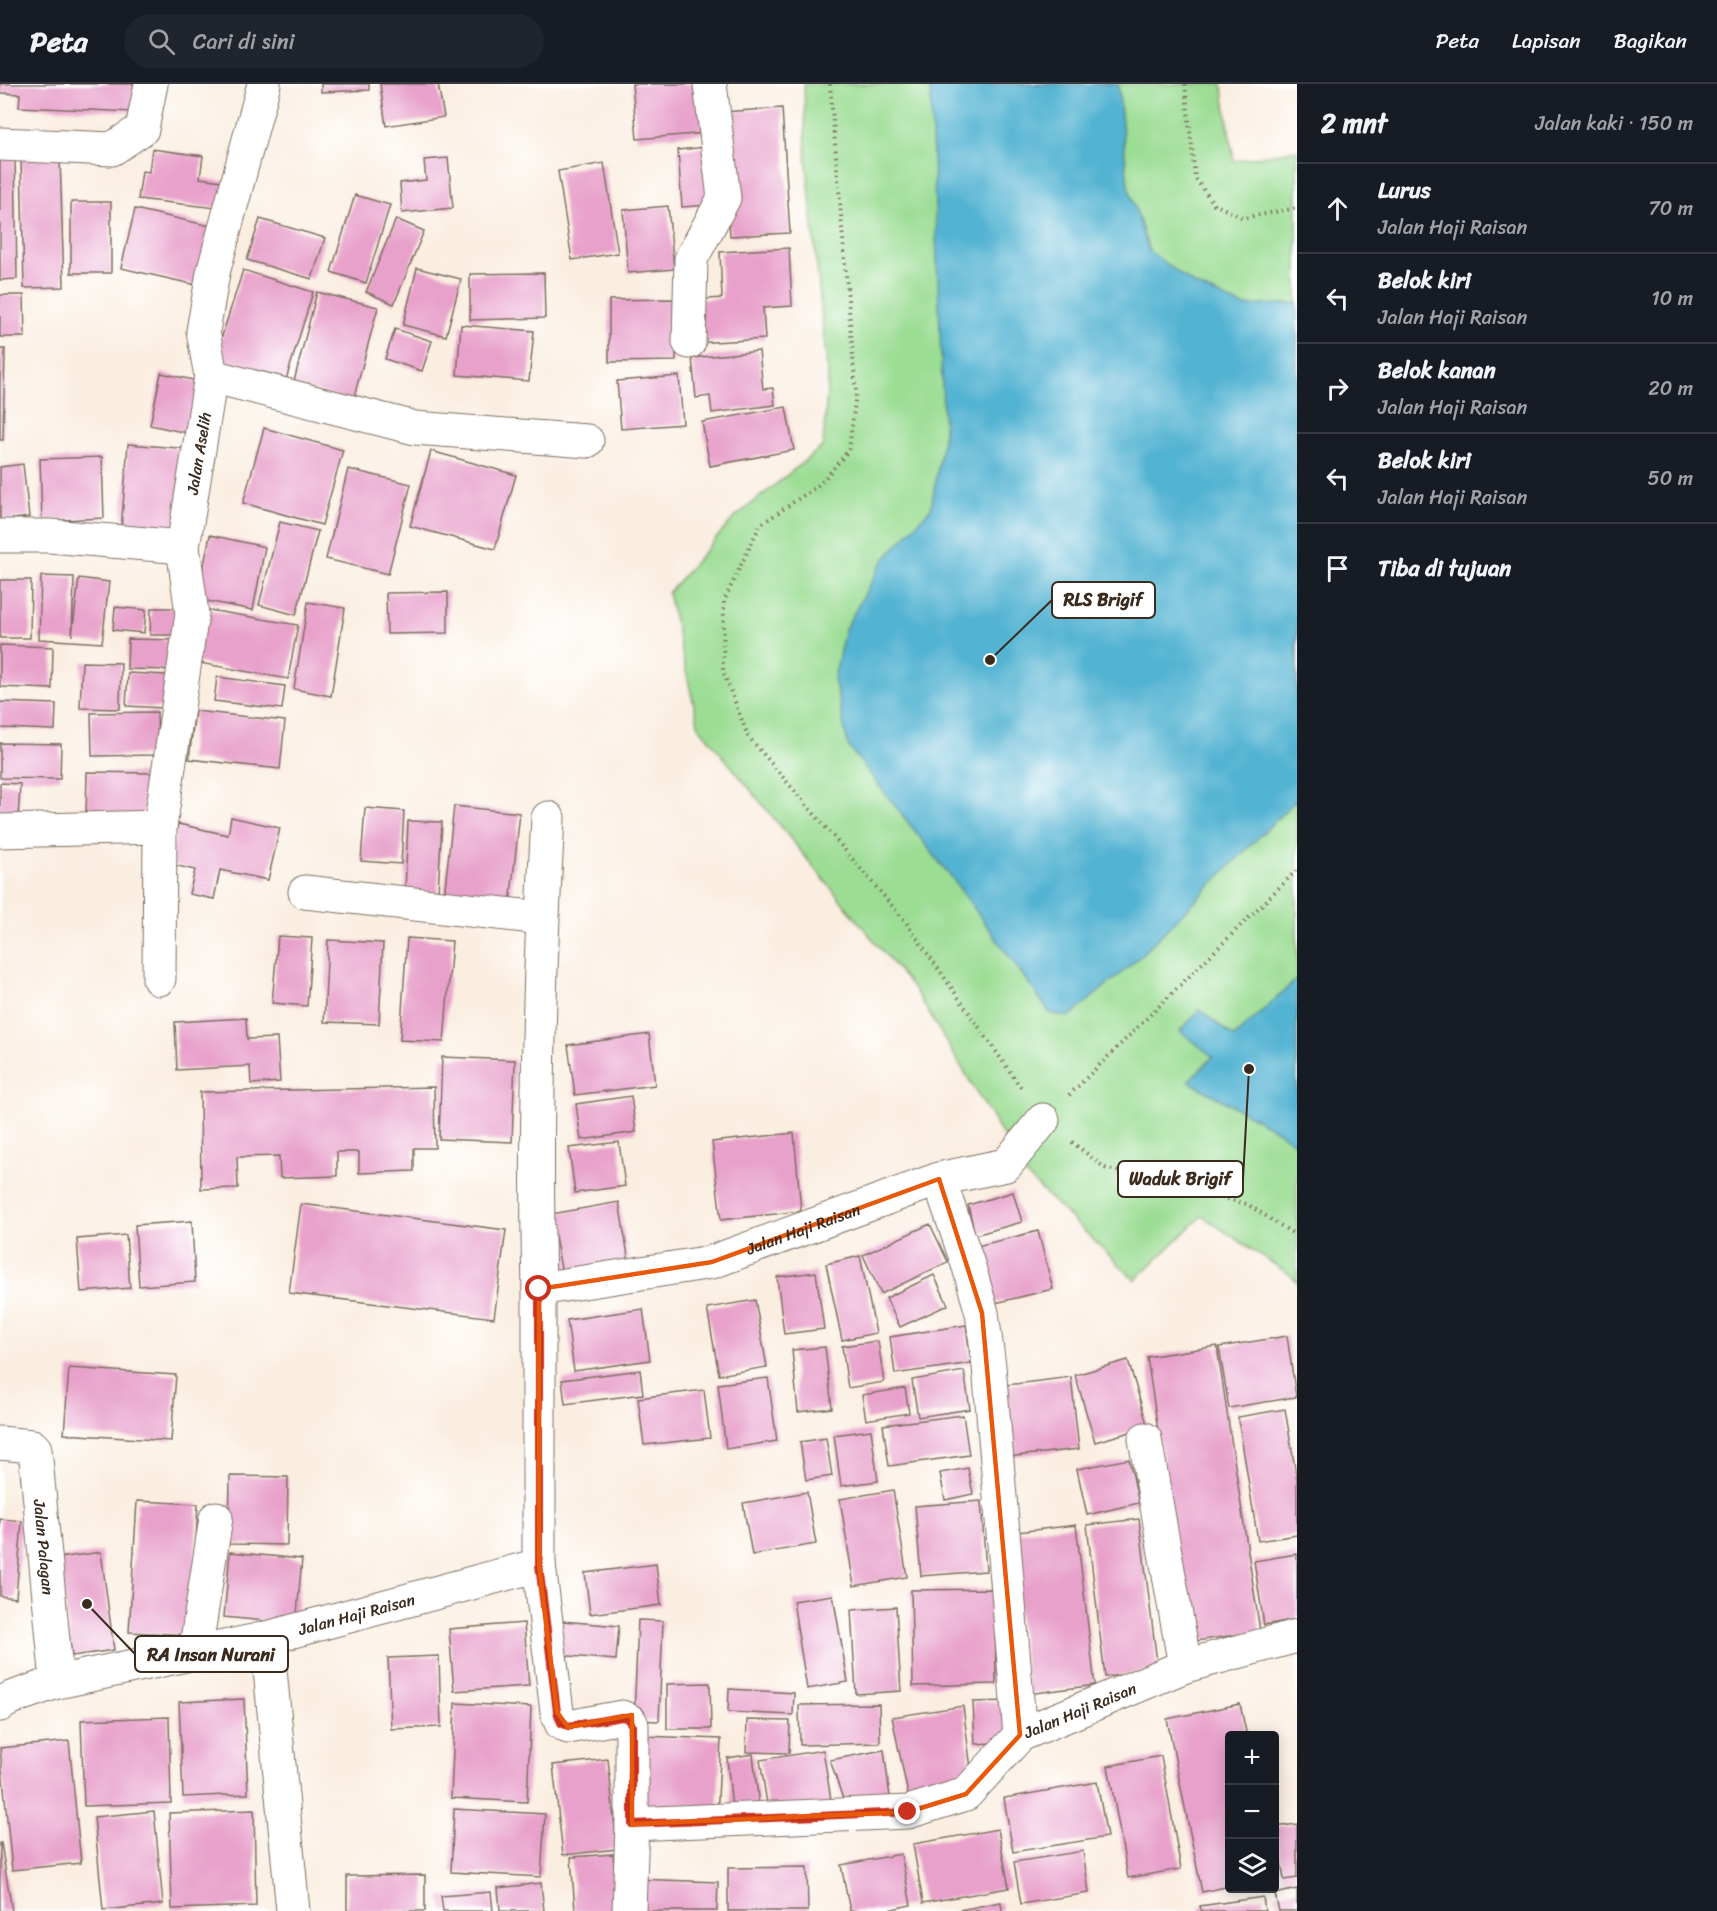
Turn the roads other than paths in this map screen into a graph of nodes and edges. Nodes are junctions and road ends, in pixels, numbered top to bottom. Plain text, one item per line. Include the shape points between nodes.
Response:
1 (151, 84) edge
2 (264, 84) edge
3 (710, 84) edge
4 (0, 144) edge
5 (689, 342) dead end
6 (211, 376) junction
7 (587, 441) dead end
8 (0, 536) edge
9 (183, 547) junction
10 (548, 818) dead end
11 (160, 827) junction
12 (0, 831) edge
13 (305, 892) dead end
14 (542, 918) junction
15 (159, 979) dead end
16 (1043, 1120) road end
17 (939, 1179) junction
18 (539, 1289) junction
19 (1145, 1439) dead end
20 (0, 1443) edge
21 (216, 1518) dead end
22 (539, 1565) junction
23 (1297, 1636) edge
24 (267, 1638) junction
25 (195, 1653) junction
26 (1185, 1666) junction
27 (57, 1682) junction
28 (0, 1706) edge
29 (1020, 1735) junction
30 (632, 1824) junction
31 (293, 1911) edge
32 (629, 1911) edge

1 - 4 street via 142,129 112,148
2 - 6 street, Jalan Aselih via 213,273 203,331
3 - 5 street via 724,198 691,260
6 - 7 street via 415,428
6 - 9 street, Jalan Aselih
8 - 9 street via 50,536
9 - 11 street, Jalan Aselih via 192,614
10 - 14 street
11 - 12 street
11 - 15 street, Jalan Aselih
13 - 14 street
14 - 18 street
16 - 17 street, Jalan Haji Raisan via 1006,1165
17 - 18 street, Jalan Haji Raisan via 711,1262
17 - 29 street via 982,1313
18 - 22 street
19 - 26 street
20 - 27 street, Jalan Palagan via 35,1449
21 - 25 street
22 - 24 street, Jalan Haji Raisan
22 - 30 street via 561,1723 568,1726 622,1717 632,1725
23 - 26 street, Jalan Haji Raisan
24 - 25 street, Jalan Haji Raisan
24 - 31 street
25 - 27 street, Jalan Haji Raisan
26 - 29 street, Jalan Haji Raisan
27 - 28 street, Jalan Haji Raisan via 11,1698
29 - 30 street, Jalan Haji Raisan via 966,1794 908,1812
30 - 32 street

